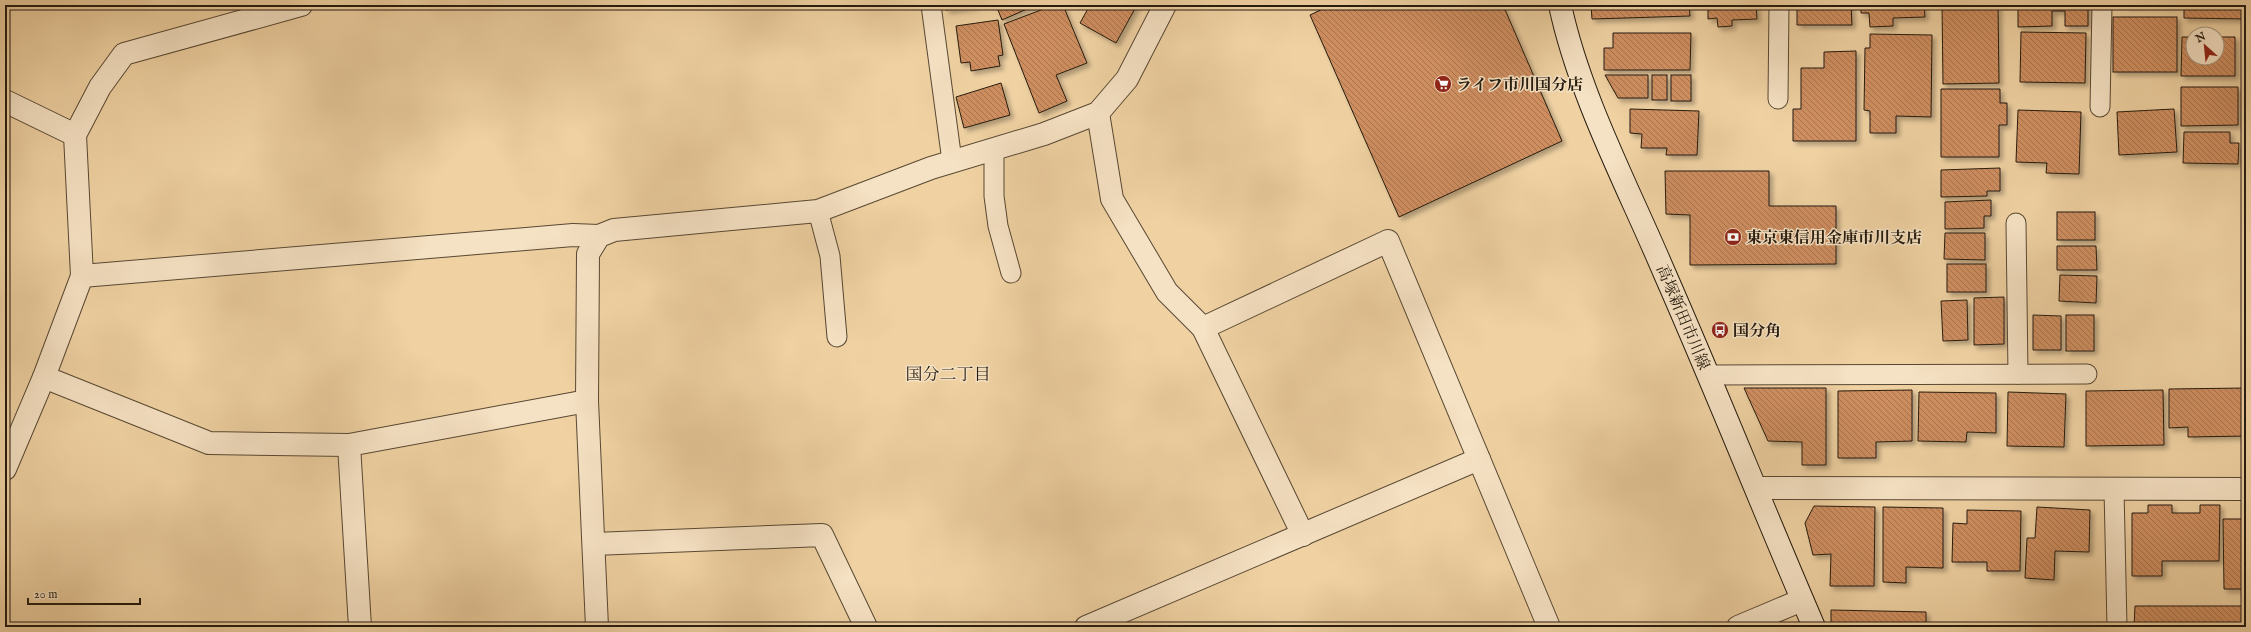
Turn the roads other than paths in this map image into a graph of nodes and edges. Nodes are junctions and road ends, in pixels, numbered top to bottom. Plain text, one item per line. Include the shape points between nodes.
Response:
1 (301, 5) edge
2 (932, 5) edge
3 (1164, 5) edge
4 (1560, 5) edge
5 (1779, 5) edge
6 (2102, 5) edge
7 (1778, 98) dead end
8 (5, 101) edge
9 (2100, 107) dead end
10 (1098, 113) junction
11 (75, 135) junction
12 (994, 149) junction
13 (952, 161) junction
14 (818, 211) junction
15 (2016, 223) dead end
16 (599, 236) junction
17 (1011, 273) dead end
18 (82, 276) junction
19 (1203, 328) junction
20 (837, 337) dead end
21 (2018, 374) junction
22 (2087, 374) dead end
23 (1709, 375) junction
24 (44, 377) junction
25 (587, 401) junction
26 (349, 445) junction
27 (1479, 459) junction
28 (5, 469) edge
29 (1756, 488) junction
30 (2114, 488) junction
31 (2246, 489) edge
32 (1303, 534) junction
33 (594, 544) junction
34 (1802, 600) junction
35 (360, 627) edge
36 (598, 627) edge
37 (866, 627) edge
38 (1086, 627) edge
39 (1549, 627) edge
40 (1738, 627) edge
41 (1814, 627) edge
42 (2116, 627) edge

1 - 11 street via 124,54 100,87
2 - 13 lane
3 - 10 street via 1127,79
4 - 23 street, 高塚新田市川線 via 1567,36 1590,102
5 - 7 lane
6 - 9 lane
8 - 11 street
10 - 12 street via 1044,134
10 - 19 street via 1112,199 1167,292
11 - 18 street
12 - 13 street
12 - 17 lane via 994,196 998,226
13 - 14 street
14 - 16 street via 614,230
14 - 20 lane via 830,256
15 - 21 lane
16 - 18 street via 565,236
16 - 25 street via 588,254
18 - 24 street
19 - 27 street via 1388,241
19 - 32 street
21 - 22 lane
21 - 23 lane
23 - 29 street, 高塚新田市川線
24 - 26 street via 209,443
24 - 28 street
25 - 26 street
25 - 33 street
26 - 35 street
27 - 32 street
27 - 39 street
29 - 30 street
29 - 34 street, 高塚新田市川線
30 - 31 street
30 - 42 lane
32 - 38 street
33 - 36 street
33 - 37 street via 822,535
34 - 40 street
34 - 41 street, 高塚新田市川線

